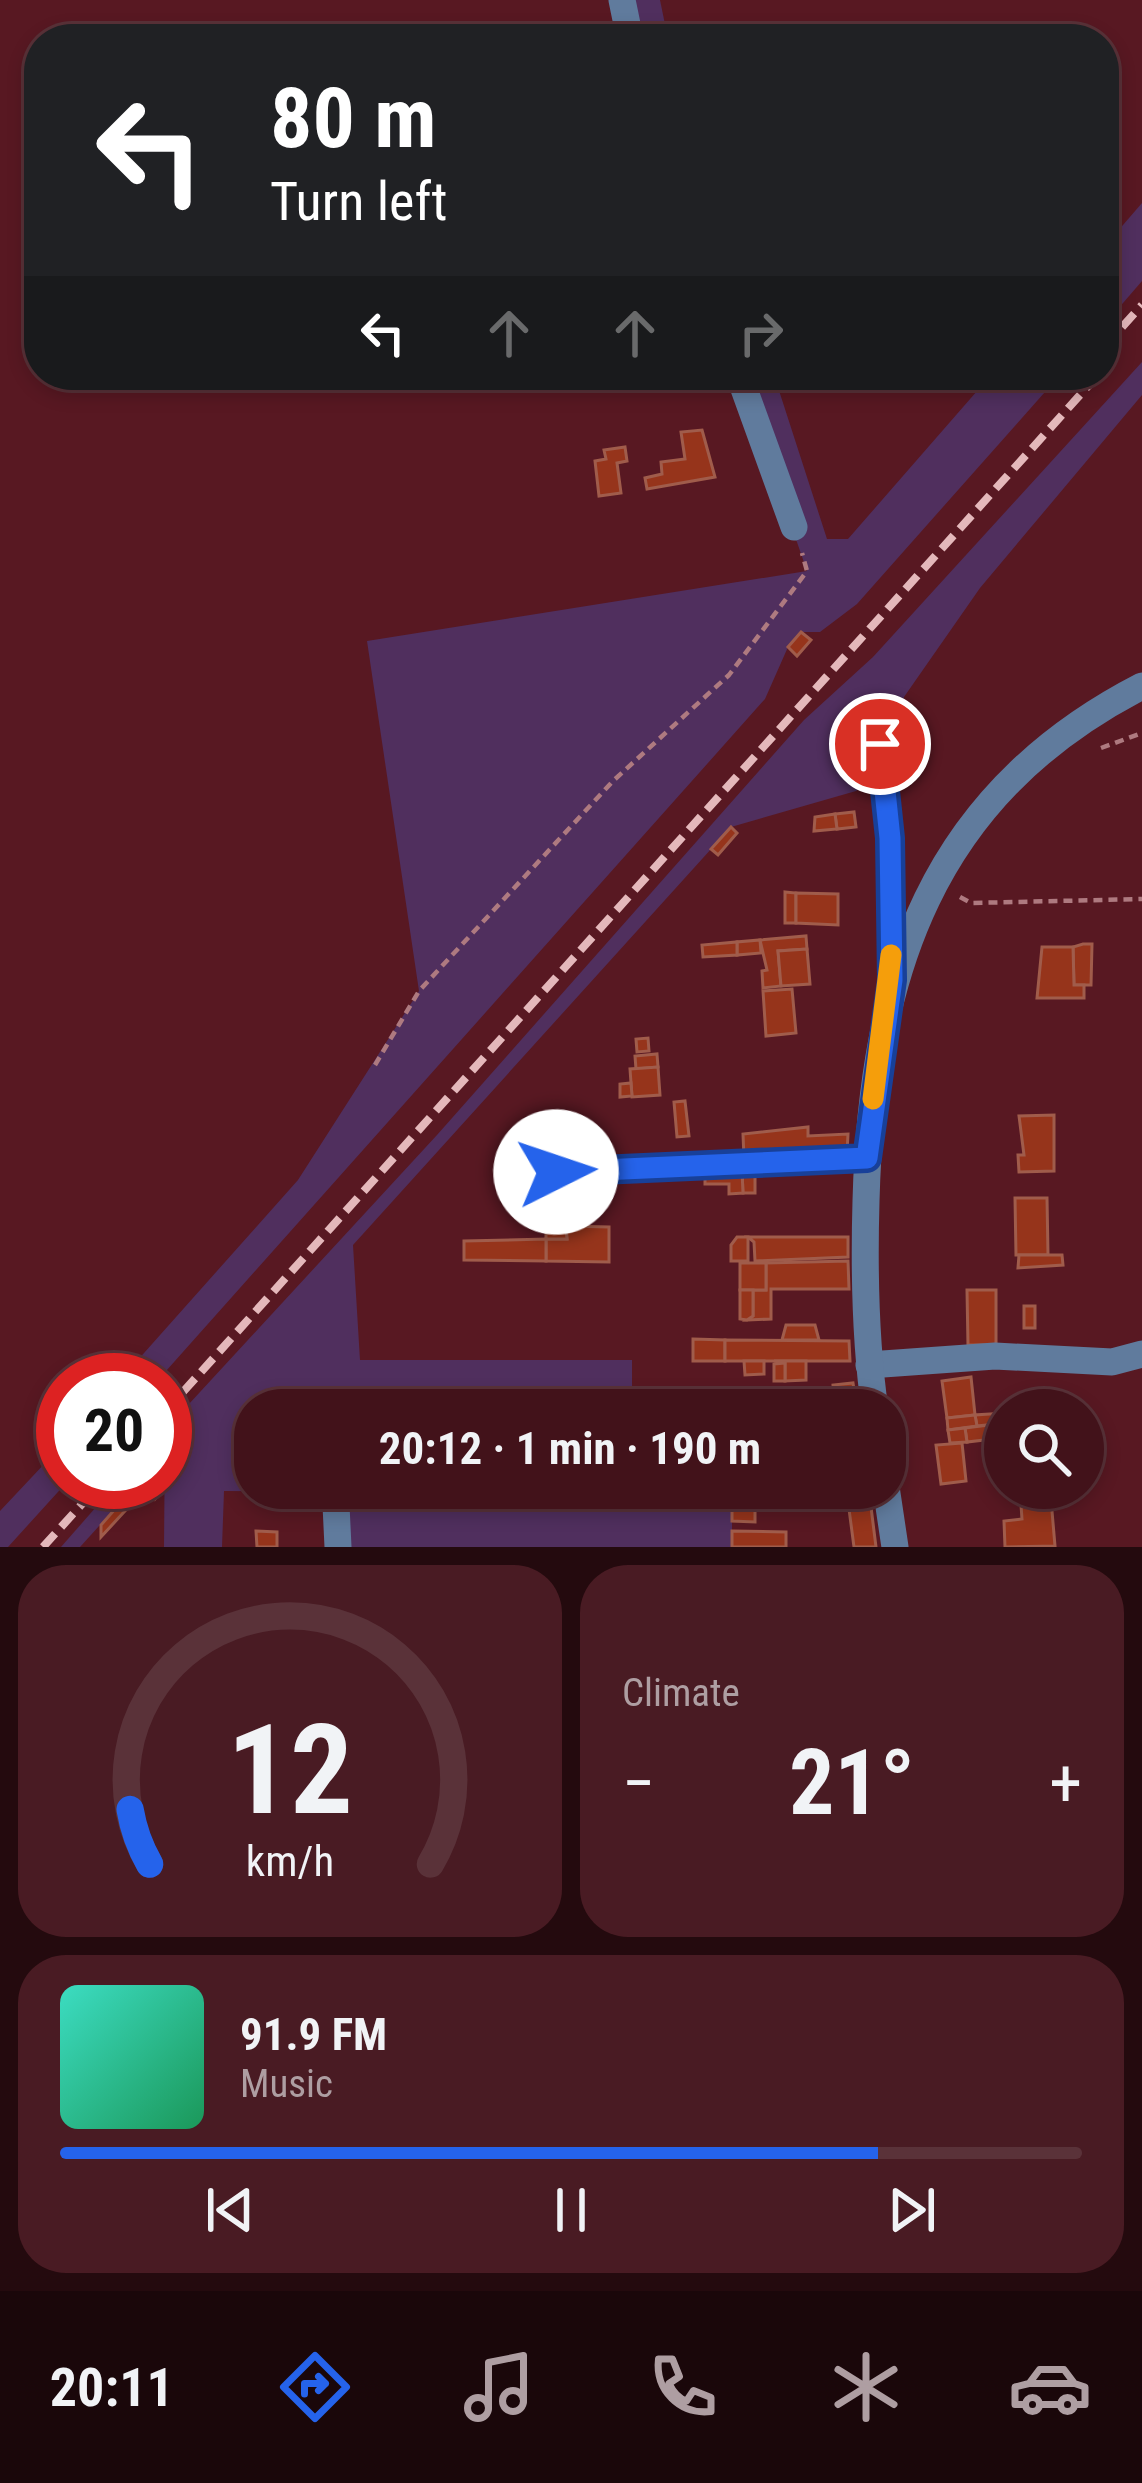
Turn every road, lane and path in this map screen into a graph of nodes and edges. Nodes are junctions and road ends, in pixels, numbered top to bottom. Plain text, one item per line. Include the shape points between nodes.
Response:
1 (744, 390) edge
2 (794, 527) dead end
3 (807, 571) dead end
4 (1142, 686) edge
5 (1142, 733) edge
6 (880, 744) dead end
7 (1101, 748) dead end
8 (933, 884) junction
9 (1142, 899) edge
10 (892, 980) junction
11 (375, 1065) dead end
12 (867, 1158) junction
13 (510, 1175) dead end
14 (1142, 1354) edge
15 (869, 1366) junction
16 (872, 1389) edge
17 (336, 1509) edge
18 (889, 1509) edge
19 (338, 1547) edge
20 (895, 1547) edge

1 - 2 street
3 - 11 path via 729,675 613,781 419,991
4 - 8 street via 1023,765
5 - 7 path
6 - 10 street
8 - 9 path via 971,903
8 - 10 street
10 - 12 street
12 - 13 street
12 - 15 street
14 - 15 street via 1112,1362 995,1356
15 - 16 street
17 - 19 street
18 - 20 street

